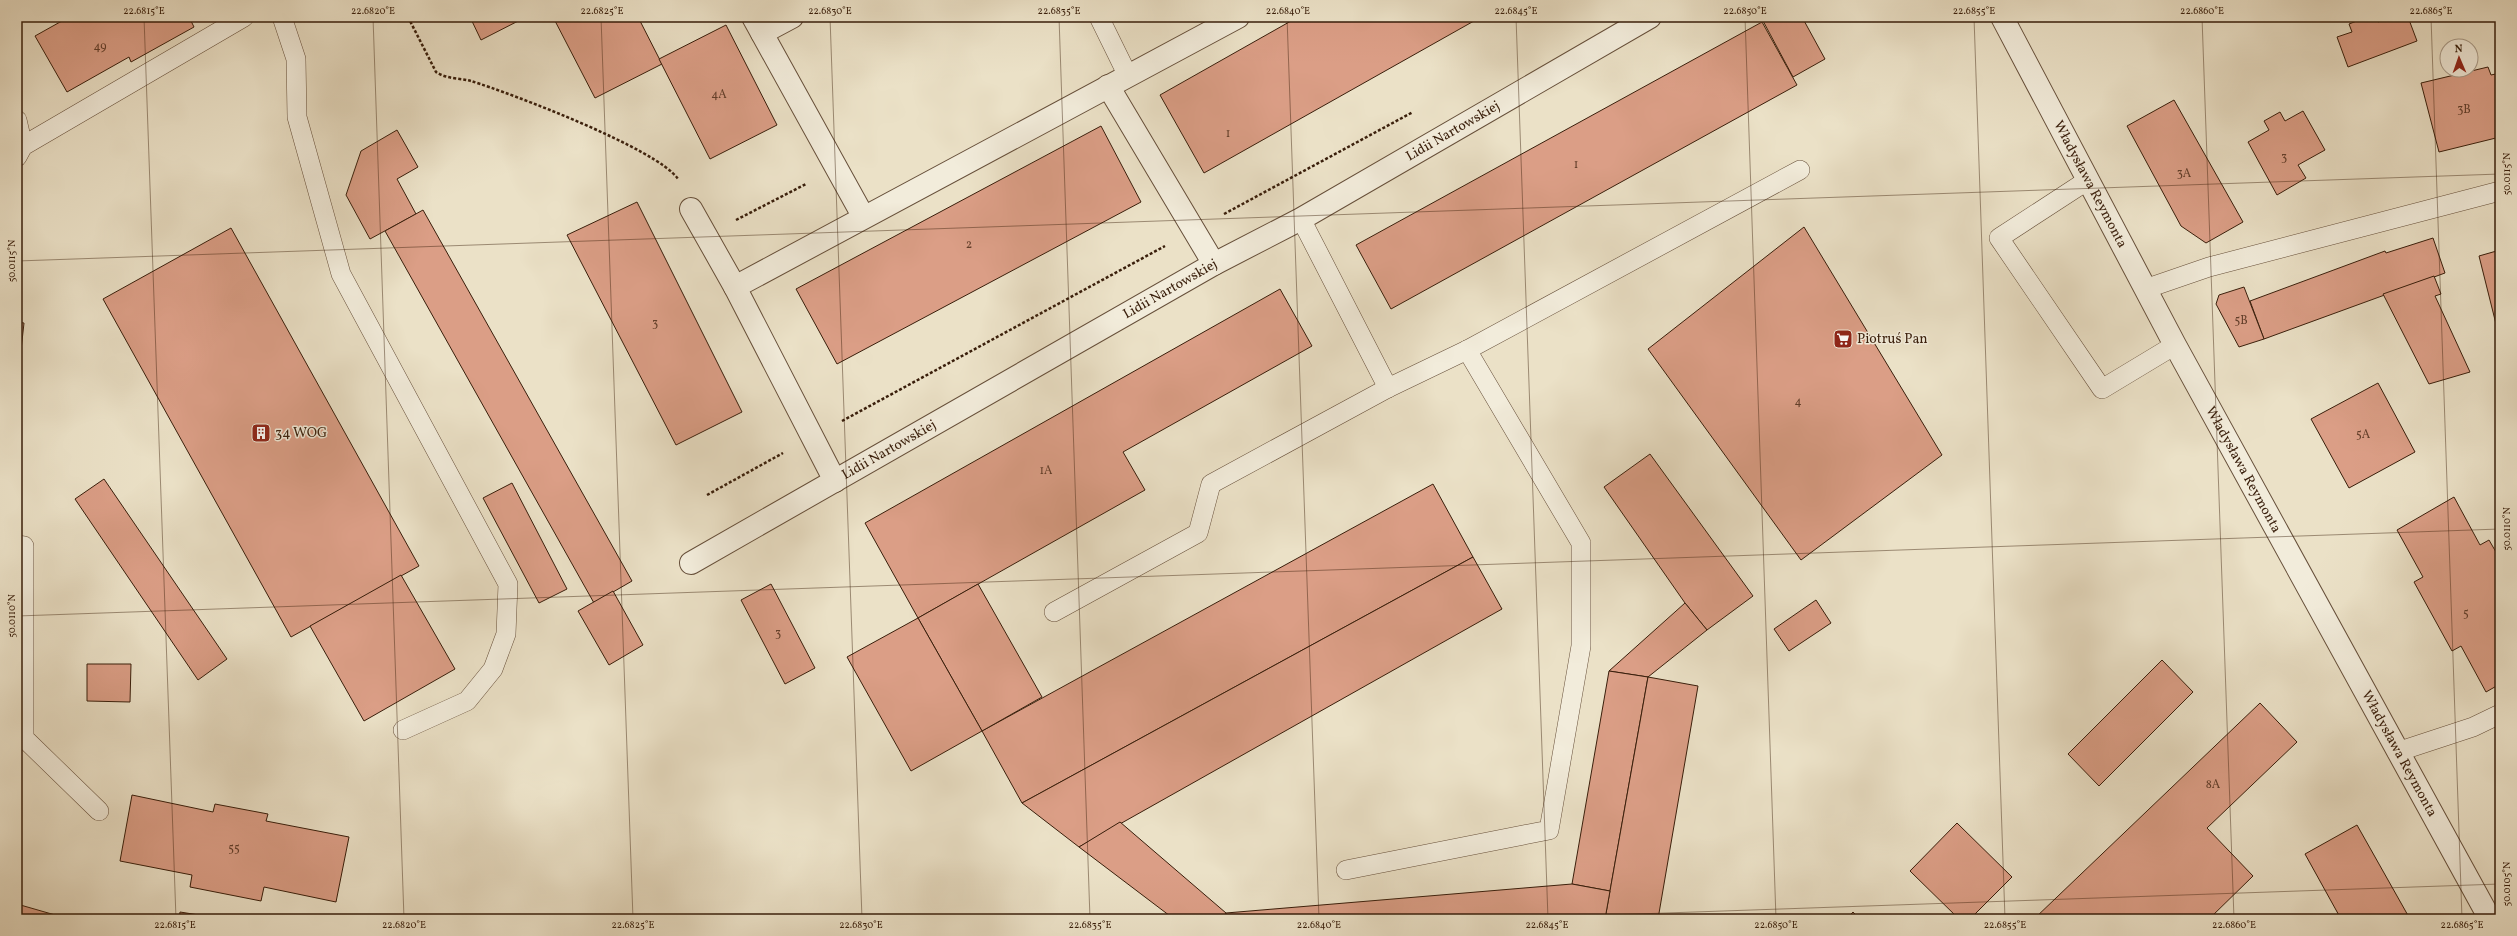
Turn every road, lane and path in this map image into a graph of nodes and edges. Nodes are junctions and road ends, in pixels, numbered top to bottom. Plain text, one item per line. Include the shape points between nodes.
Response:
1 (244, 17) edge
2 (282, 17) edge
3 (408, 17) edge
4 (792, 17) edge
5 (1098, 17) edge
6 (1238, 17) edge
7 (1650, 17) edge
8 (2002, 17) edge
9 (758, 25) edge
10 (1128, 76) junction
11 (1108, 86) junction
12 (1416, 111) dead end
13 (17, 120) edge
14 (20, 151) edge
15 (1800, 170) dead end
16 (2088, 180) junction
17 (808, 183) dead end
18 (2500, 191) edge
19 (691, 209) joint
20 (863, 216) junction
21 (1301, 219) junction
22 (730, 223) dead end
23 (1194, 230) junction
24 (1214, 264) junction
25 (735, 287) junction
26 (2145, 289) junction
27 (2175, 345) junction
28 (1467, 350) junction
29 (1388, 388) junction
30 (813, 437) junction
31 (835, 481) junction
32 (707, 495) dead end
33 (17, 545) edge
34 (691, 563) dead end
35 (1054, 612) dead end
36 (2500, 714) edge
37 (403, 730) dead end
38 (2397, 752) junction
39 (99, 811) dead end
40 (1346, 870) dead end
41 (2490, 919) edge

1 - 14 lane
2 - 37 lane via 296,59 297,117 342,274 508,584 506,634 493,669 467,702
3 - 19 path via 436,72 471,81 583,123 668,166 692,200
4 - 9 street
5 - 10 lane
6 - 10 street
7 - 21 street, Lidii Nartowskiej
8 - 16 street, Władysława Reymonta
9 - 20 street
10 - 11 street
11 - 20 street
11 - 23 street
12 - 23 path
13 - 14 lane
15 - 28 lane
16 - 26 street, Władysława Reymonta
16 - 27 lane via 1999,238 2102,389
17 - 22 path
18 - 26 lane via 2209,267
19 - 25 street
20 - 25 street
21 - 24 street, Lidii Nartowskiej
21 - 29 lane
23 - 24 street
23 - 30 path
24 - 31 street, Lidii Nartowskiej
25 - 30 street
26 - 27 street, Władysława Reymonta
27 - 38 street, Władysława Reymonta
28 - 29 lane
28 - 40 lane via 1581,543 1581,646 1549,830
29 - 35 lane via 1211,484 1198,533
30 - 31 street
30 - 32 path
31 - 34 street, Lidii Nartowskiej
33 - 39 lane via 24,546 24,738
36 - 38 lane via 2473,727
38 - 41 street, Władysława Reymonta

